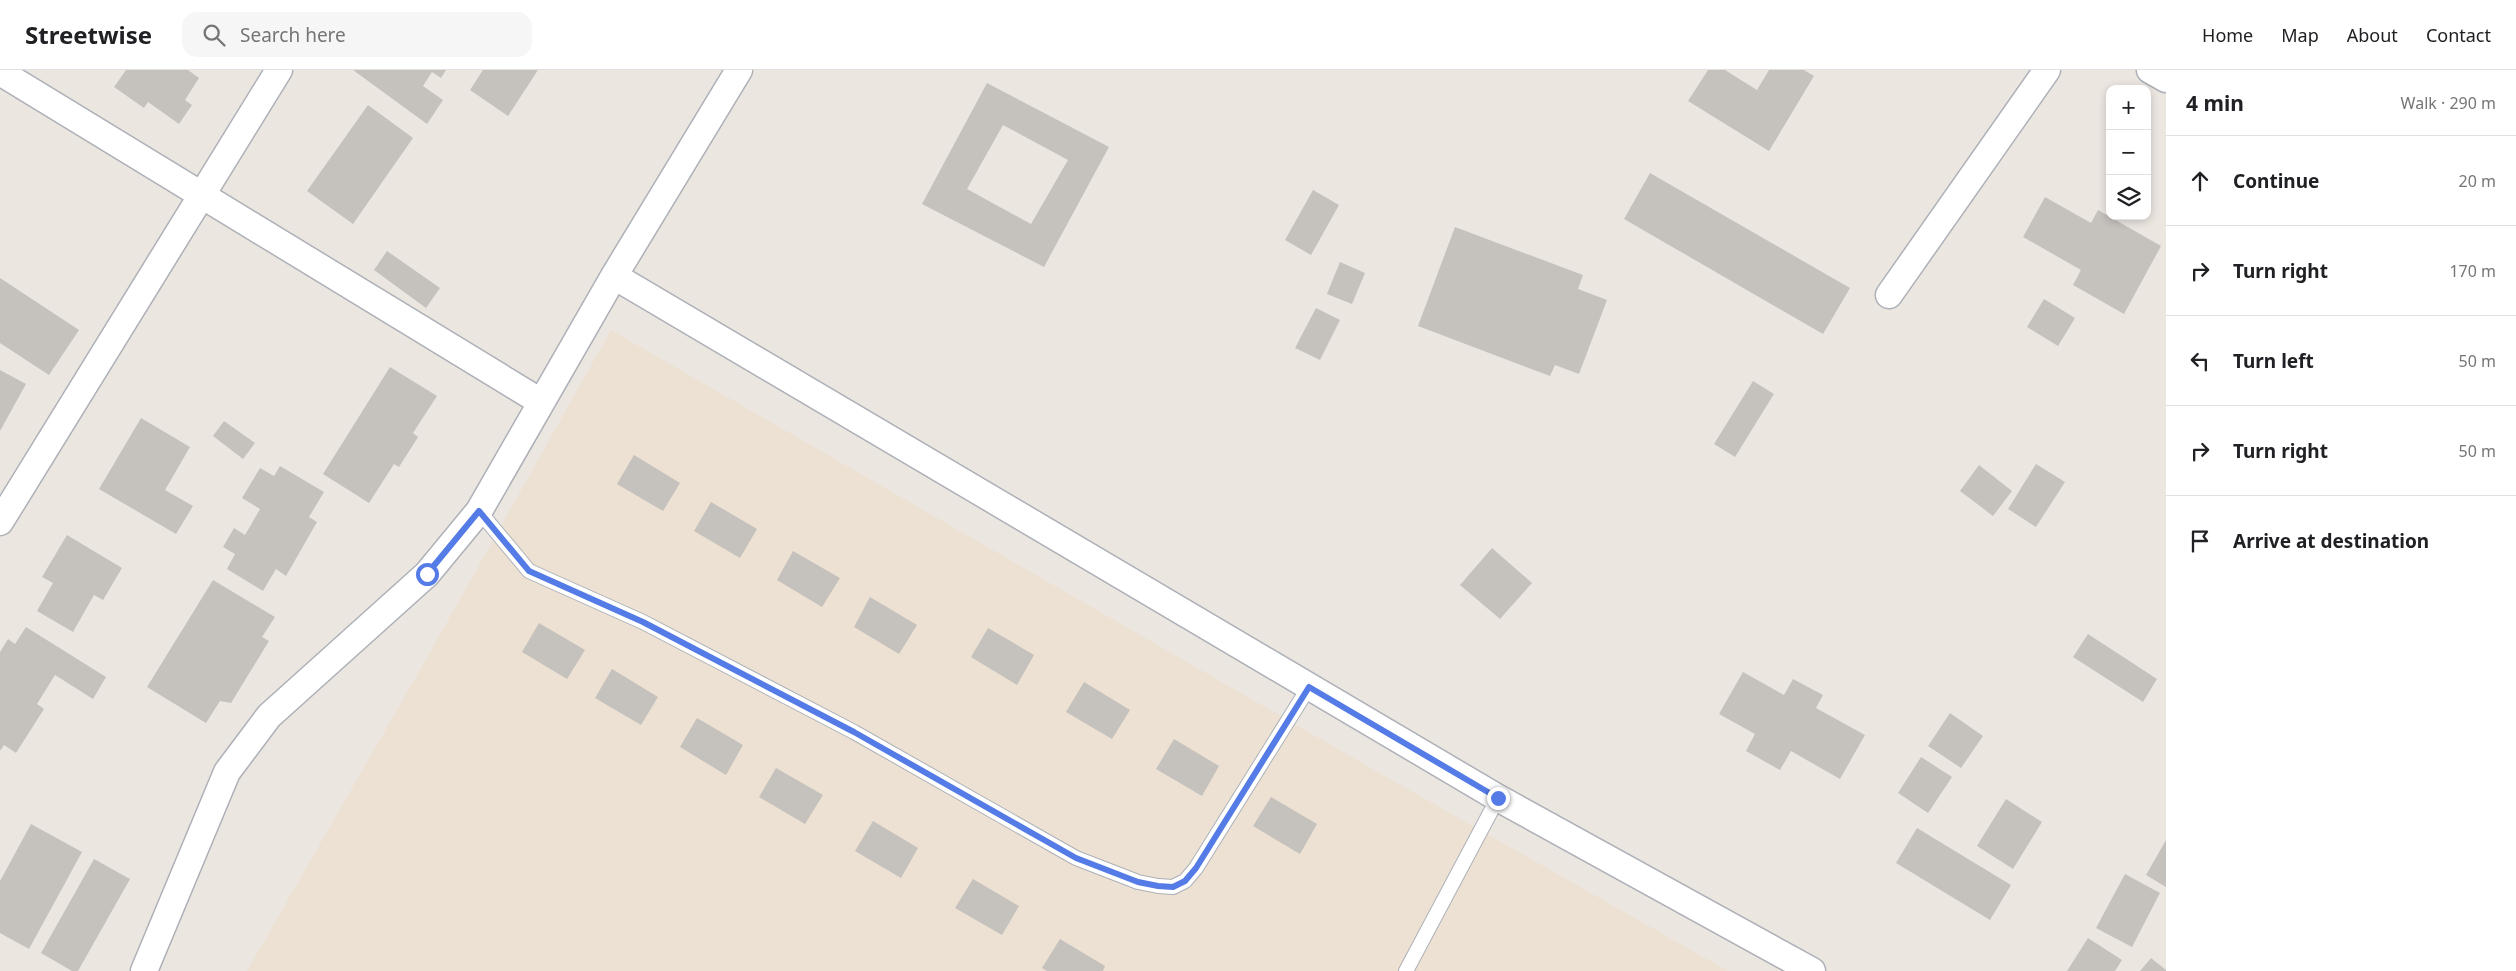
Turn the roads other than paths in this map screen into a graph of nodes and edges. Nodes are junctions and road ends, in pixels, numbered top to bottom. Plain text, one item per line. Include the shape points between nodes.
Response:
1 (279, 70) edge
2 (739, 70) edge
3 (2048, 70) edge
4 (2150, 70) edge
5 (0, 72) edge
6 (2166, 79) edge
7 (202, 195) junction
8 (614, 276) junction
9 (1889, 295) dead end
10 (542, 402) junction
11 (479, 511) junction
12 (0, 522) edge
13 (1309, 687) junction
14 (1498, 798) junction
15 (144, 971) edge
16 (1406, 971) edge
17 (1812, 971) edge

1 - 7 street
2 - 8 street
3 - 9 street
4 - 6 street
5 - 7 street
7 - 10 street
7 - 12 street
8 - 10 street
8 - 13 street
10 - 11 street
11 - 13 lane via 529,571 643,622 854,732 1076,858 1138,882 1173,887 1185,881
11 - 15 street via 427,574 269,716 227,772
13 - 14 street
14 - 16 lane
14 - 17 street

